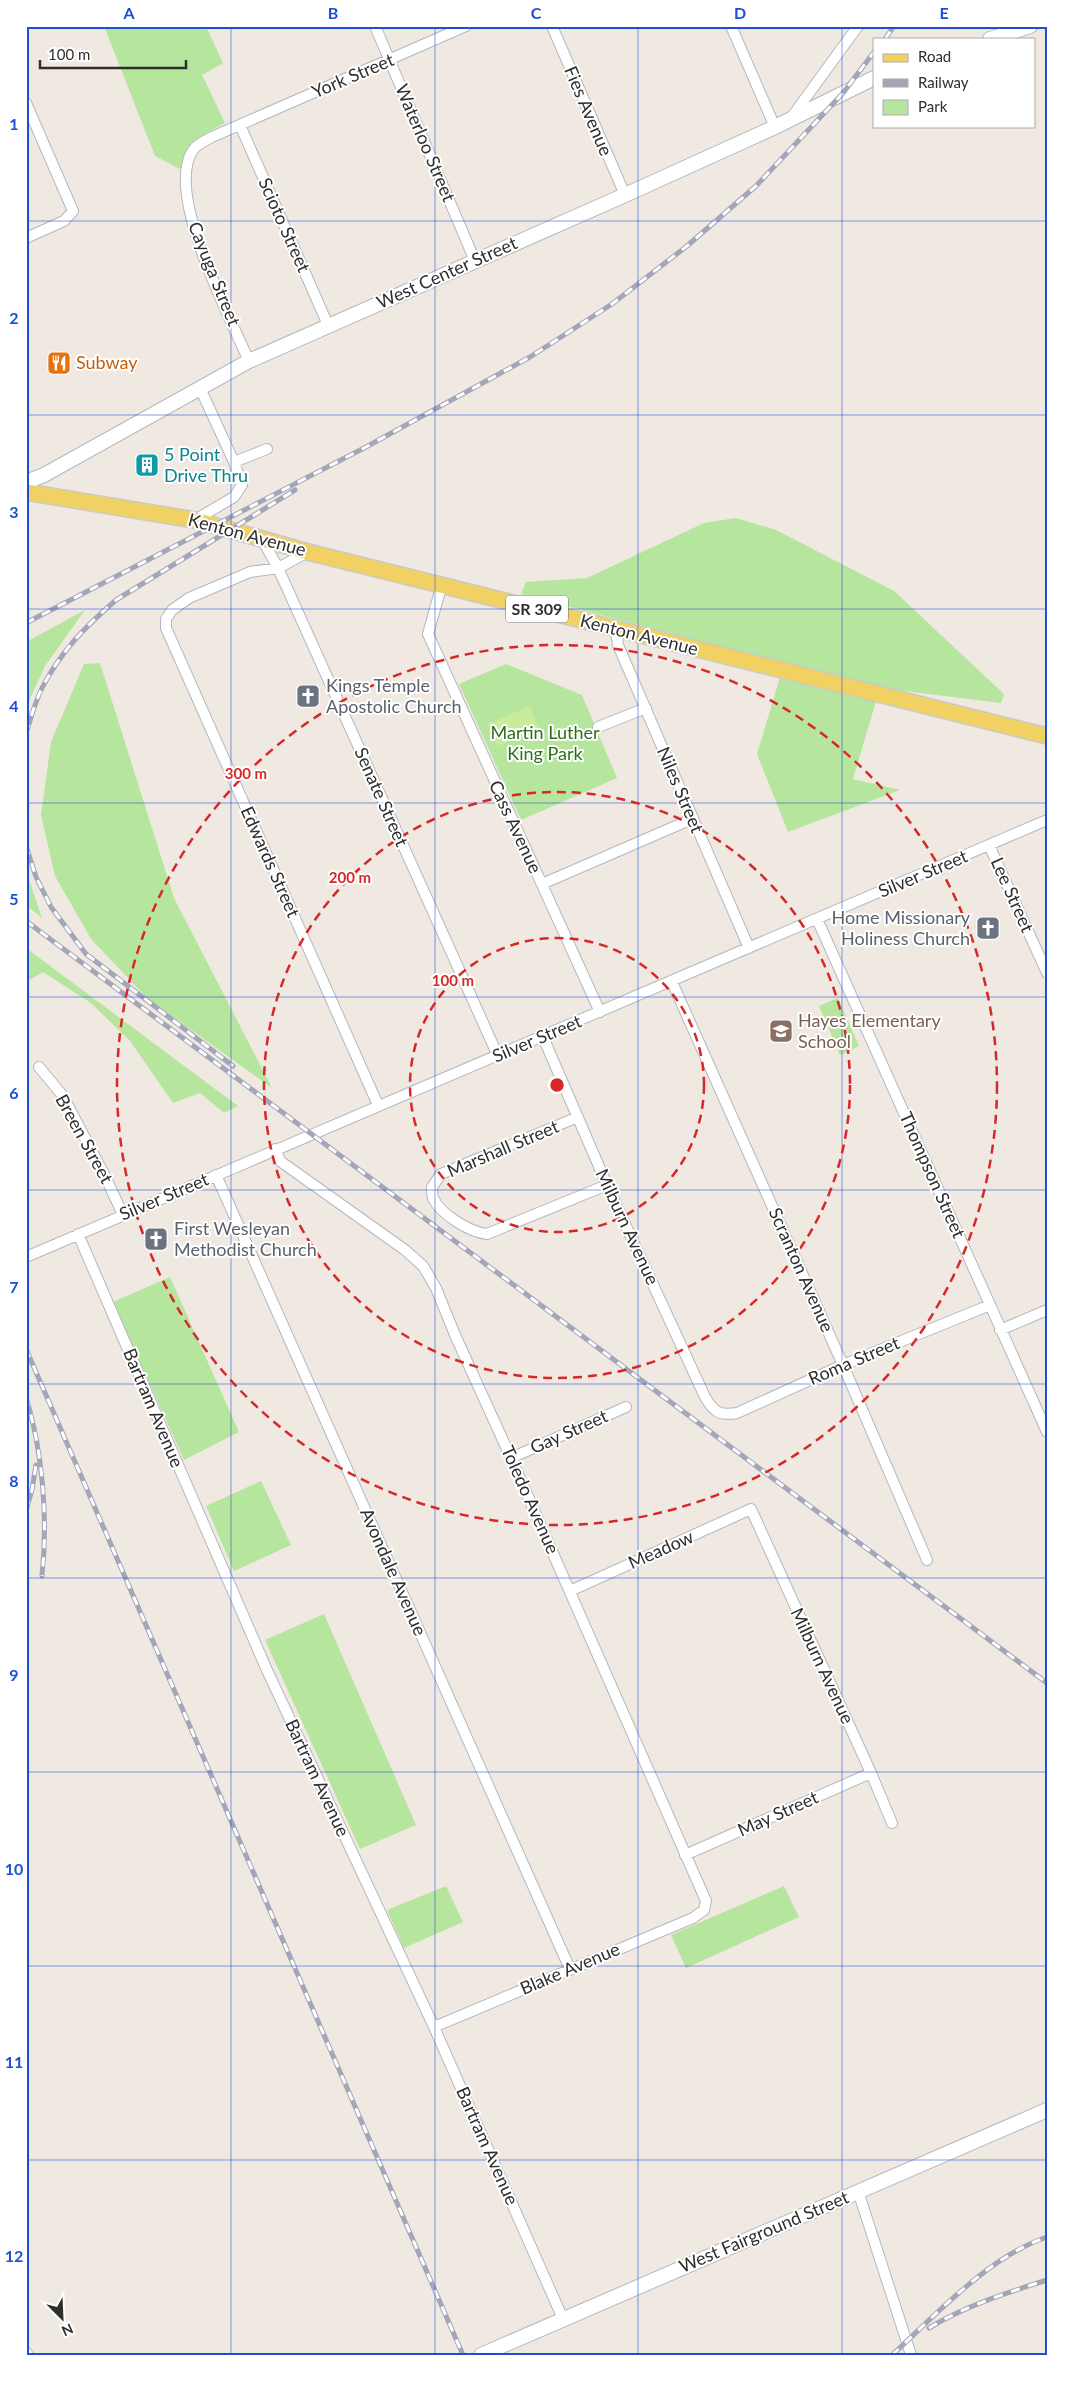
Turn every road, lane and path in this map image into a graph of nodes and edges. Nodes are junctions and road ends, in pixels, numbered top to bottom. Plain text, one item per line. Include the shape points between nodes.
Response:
1 (375, 26) edge
2 (466, 26) edge
3 (552, 26) edge
4 (731, 26) edge
5 (858, 26) edge
6 (1030, 26) edge
7 (993, 38) edge
8 (390, 60) junction
9 (873, 78) edge
10 (26, 103) edge
11 (790, 119) junction
12 (240, 125) junction
13 (775, 126) junction
14 (625, 195) junction
15 (26, 238) edge
16 (475, 261) junction
17 (328, 325) junction
18 (249, 361) junction
19 (200, 388) junction
20 (266, 448) dead end
21 (234, 462) junction
22 (26, 482) edge
23 (26, 492) edge
24 (195, 520) junction
25 (262, 539) junction
26 (308, 552) junction
27 (278, 568) junction
28 (442, 584) junction
29 (616, 630) junction
30 (646, 708) junction
31 (598, 727) dead end
32 (1047, 736) edge
33 (692, 819) junction
34 (1047, 820) edge
35 (989, 845) junction
36 (542, 884) junction
37 (818, 919) junction
38 (749, 948) junction
39 (1047, 973) edge
40 (672, 982) junction
41 (600, 1012) junction
42 (543, 1036) junction
43 (498, 1056) junction
44 (38, 1067) dead end
45 (378, 1105) junction
46 (578, 1117) junction
47 (275, 1149) junction
48 (216, 1175) junction
49 (607, 1185) junction
50 (122, 1215) junction
51 (78, 1234) junction
52 (26, 1256) edge
53 (990, 1305) junction
54 (1047, 1310) edge
55 (1000, 1330) junction
56 (843, 1365) junction
57 (626, 1407) dead end
58 (718, 1414) joint
59 (1047, 1432) edge
60 (511, 1458) junction
61 (751, 1509) joint
62 (927, 1560) dead end
63 (570, 1591) junction
64 (871, 1773) junction
65 (892, 1823) dead end
66 (685, 1855) junction
67 (704, 1910) joint
68 (570, 1969) junction
69 (434, 2027) junction
70 (1047, 2110) edge
71 (858, 2191) junction
72 (564, 2319) junction
73 (481, 2355) edge
74 (911, 2355) edge

1 - 8 street, Waterloo Street
2 - 8 street, York Street
3 - 14 street, Fies Avenue
4 - 13 street
5 - 11 street
6 - 7 main road
8 - 12 street, York Street
8 - 16 street, Waterloo Street
9 - 11 main road, West Center Street
10 - 15 street via 73,211 64,221
11 - 13 main road, West Center Street
12 - 17 street, Scioto Street
12 - 18 street, Cayuga Street via 212,137 193,150 186,170 187,200 193,229
13 - 14 main road, West Center Street
14 - 16 main road, West Center Street
16 - 17 main road, West Center Street
17 - 18 main road, West Center Street
18 - 19 main road, West Center Street
19 - 21 street
19 - 22 main road, West Center Street
20 - 21 street
21 - 24 street via 242,485 234,497
23 - 24 main road, Kenton Avenue / SR 309
24 - 25 main road, Kenton Avenue / SR 309
25 - 26 main road, Kenton Avenue / SR 309
25 - 27 street, Senate Street
26 - 27 street
26 - 28 main road, Kenton Avenue / SR 309
27 - 43 street, Senate Street
27 - 45 street, Edwards Street via 250,572 189,598 172,610 166,619 168,635
28 - 29 main road, Kenton Avenue / SR 309
28 - 36 street, Cass Avenue via 428,634
29 - 30 street, Niles Street via 618,645
29 - 32 main road, Kenton Avenue / SR 309
30 - 31 street
30 - 33 street, Niles Street
33 - 36 street
33 - 38 street, Niles Street
34 - 35 street, Silver Street
35 - 37 street, Silver Street
35 - 39 street, Lee Street
36 - 41 street, Cass Avenue
37 - 38 street, Silver Street
37 - 53 street, Thompson Street
38 - 40 street, Silver Street
40 - 41 street, Silver Street
40 - 56 street, Scranton Avenue
41 - 42 street, Silver Street
42 - 43 street, Silver Street
42 - 46 street, Milburn Avenue
43 - 45 street, Silver Street
44 - 50 street, Breen Street via 63,1096
45 - 47 street, Silver Street
46 - 49 street, Milburn Avenue
46 - 49 street, Marshall Street via 441,1174 432,1187 433,1198 448,1215 474,1232 487,1234
47 - 48 street, Silver Street
47 - 60 street, Toledo Avenue via 280,1162 423,1266 436,1288
48 - 50 street, Silver Street
48 - 68 street, Avondale Avenue
49 - 58 street, Milburn Avenue via 705,1397
50 - 51 street, Silver Street
51 - 52 street, Silver Street
51 - 69 street, Bartram Avenue via 266,1668
53 - 55 street, Thompson Street
53 - 56 street, Roma Street
54 - 55 street
55 - 59 street, Thompson Street
56 - 58 street, Roma Street via 737,1413
56 - 62 street, Scranton Avenue
57 - 60 street, Gay Street
60 - 63 street, Toledo Avenue
61 - 63 street, Meadow
61 - 64 street, Milburn Avenue
63 - 66 street, Toledo Avenue
64 - 65 street, Milburn Avenue
64 - 66 street, May Street
66 - 67 street, Toledo Avenue via 704,1894
67 - 68 street, Blake Avenue via 693,1918
68 - 69 street, Blake Avenue
69 - 72 street, Bartram Avenue
70 - 71 main road, West Fairground Street
71 - 72 main road, West Fairground Street
71 - 74 street
72 - 73 main road, West Fairground Street

